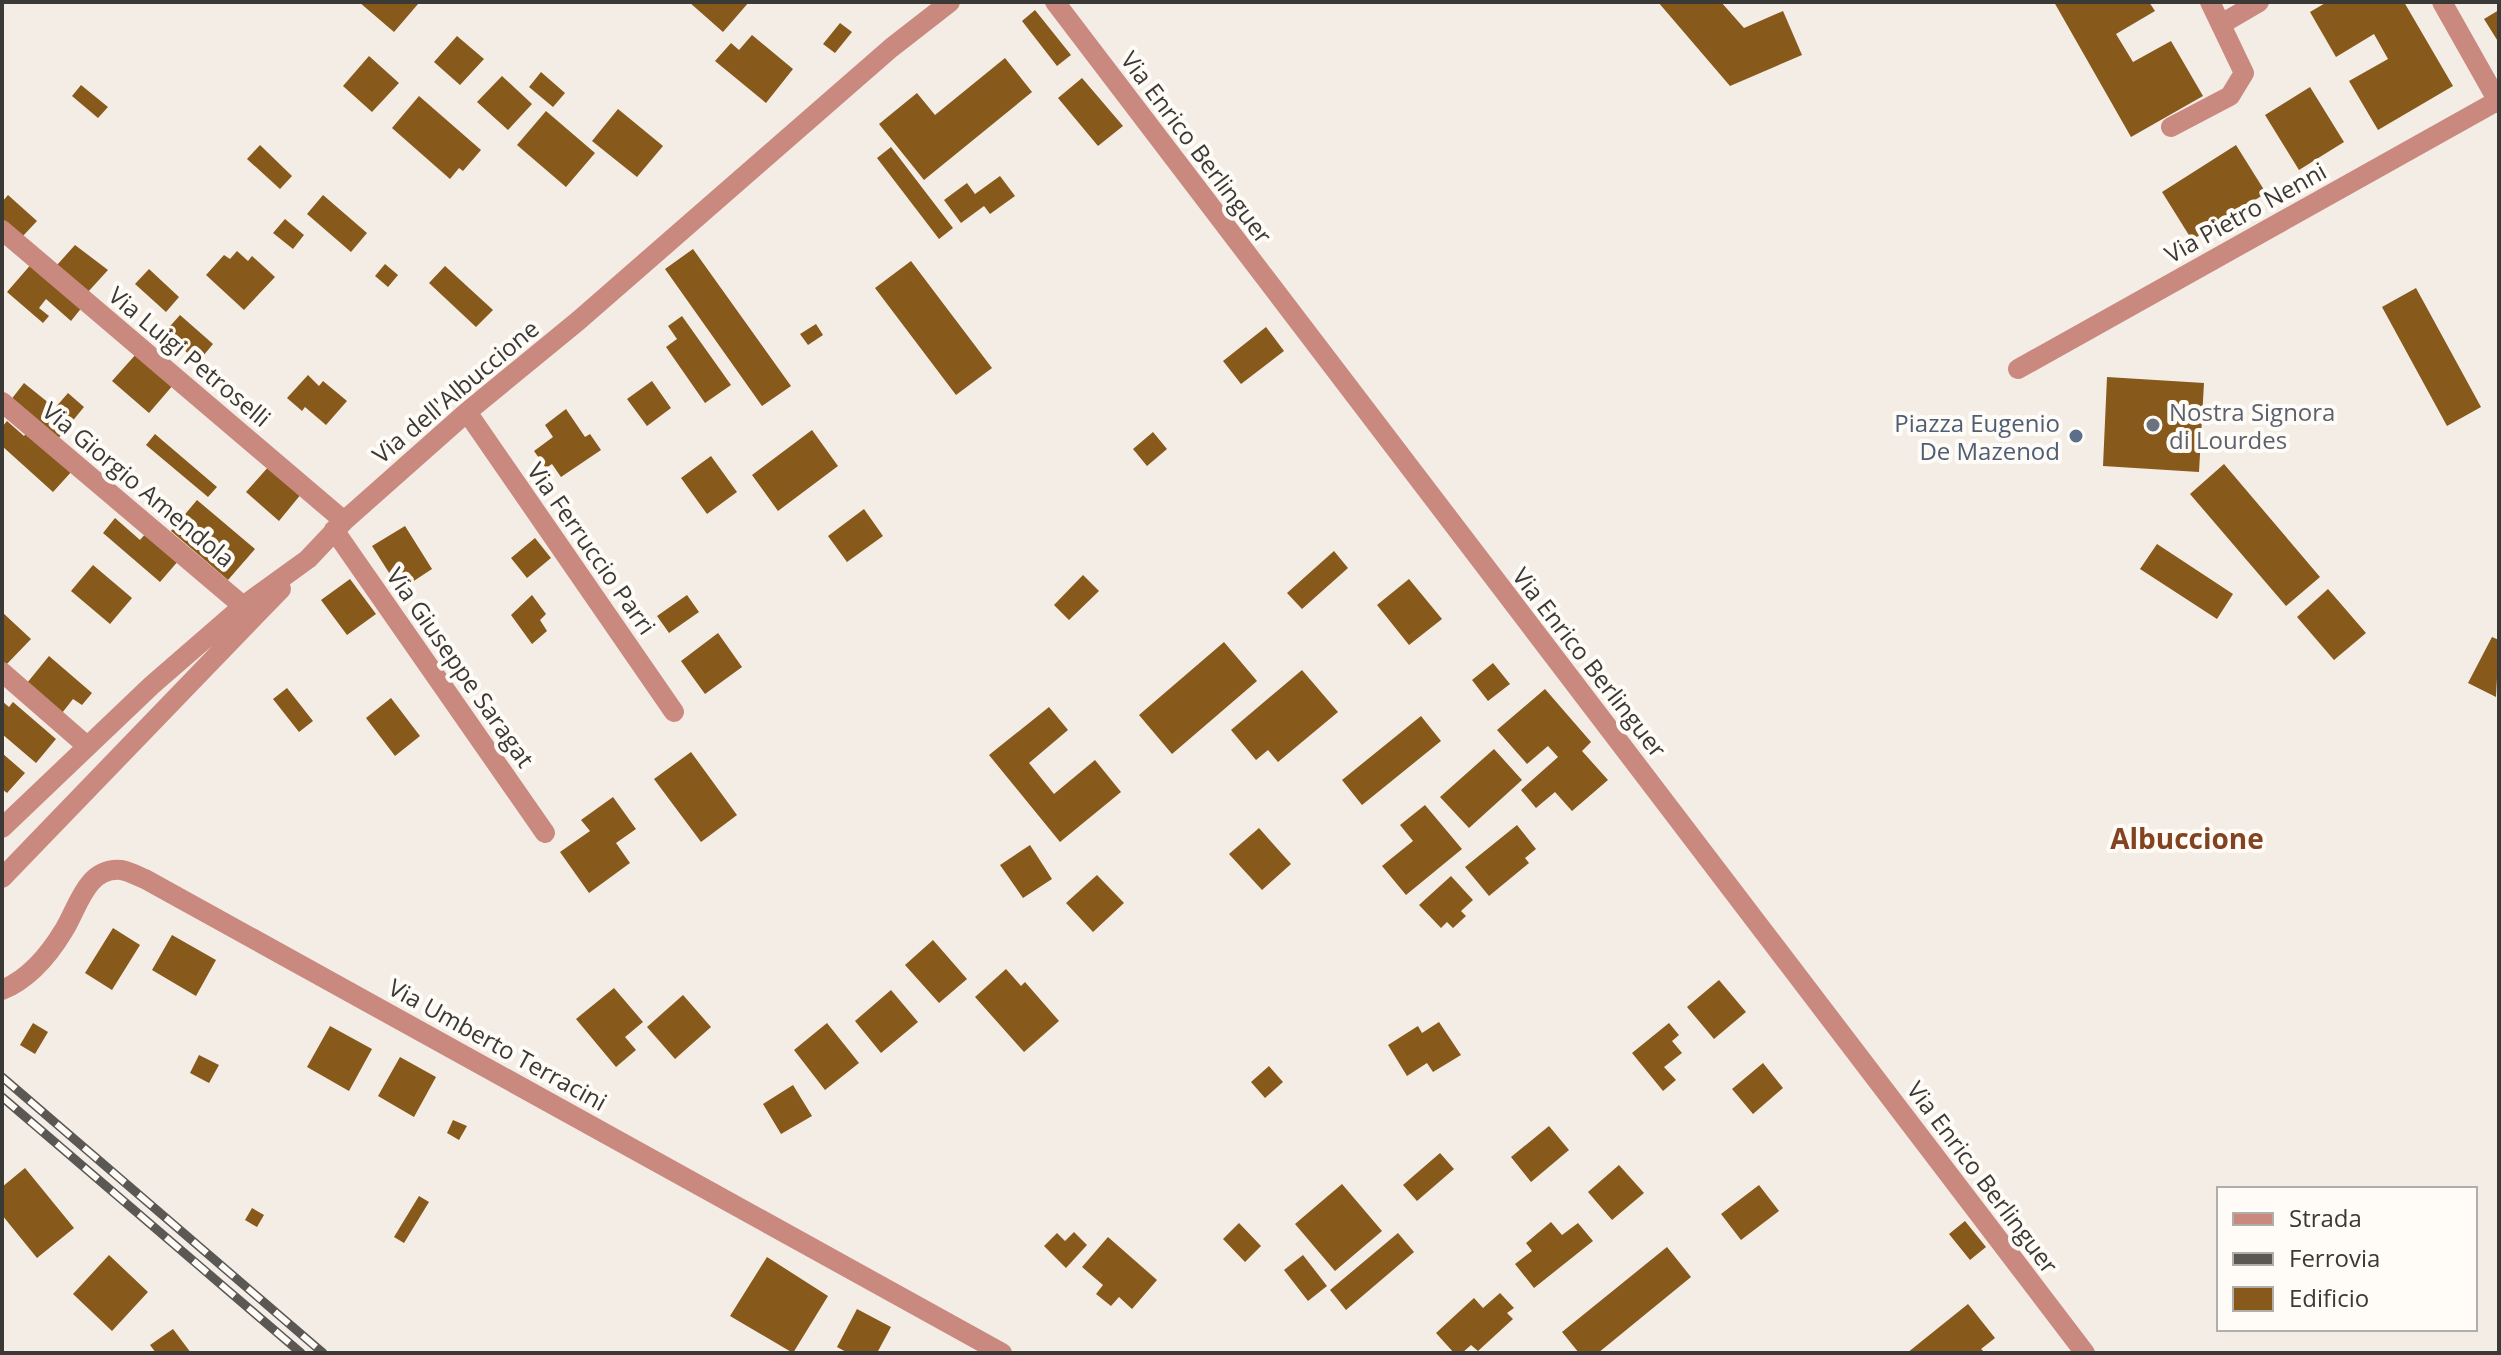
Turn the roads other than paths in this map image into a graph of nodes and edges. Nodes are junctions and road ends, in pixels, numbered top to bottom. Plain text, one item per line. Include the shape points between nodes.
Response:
1 (950, 2) edge
2 (1055, 2) edge
3 (2259, 2) edge
4 (2442, 2) edge
5 (2220, 10) edge
6 (2499, 101) edge
7 (2171, 127) dead end
8 (2, 230) edge
9 (2018, 369) dead end
10 (2, 402) edge
11 (467, 412) junction
12 (339, 526) junction
13 (308, 559) junction
14 (243, 606) junction
15 (2, 672) edge
16 (674, 712) dead end
17 (87, 746) junction
18 (7, 815) edge
19 (545, 833) dead end
20 (2, 878) edge
21 (2, 990) edge
22 (1002, 1353) edge
23 (2085, 1353) edge

1 - 11 street, Via dell'Albuccione
2 - 23 street, Via Enrico Berlinguer
3 - 5 street
4 - 6 street
5 - 7 street via 2242,65 2240,84 2230,96
6 - 9 street, Via Pietro Nenni
8 - 12 street, Via Luigi Petroselli
10 - 14 street, Via Giorgio Amendola
11 - 12 street, Via dell'Albuccione
11 - 16 street, Via Ferruccio Parri
12 - 13 street, Via dell'Albuccione
12 - 19 street, Via Giuseppe Saragat
13 - 14 street, Via dell'Albuccione
13 - 20 street
14 - 17 street, Via dell'Albuccione
15 - 17 street
17 - 18 street, Via dell'Albuccione
21 - 22 street, Via Umberto Terracini via 21,982 43,959 98,876 120,870 132,874

